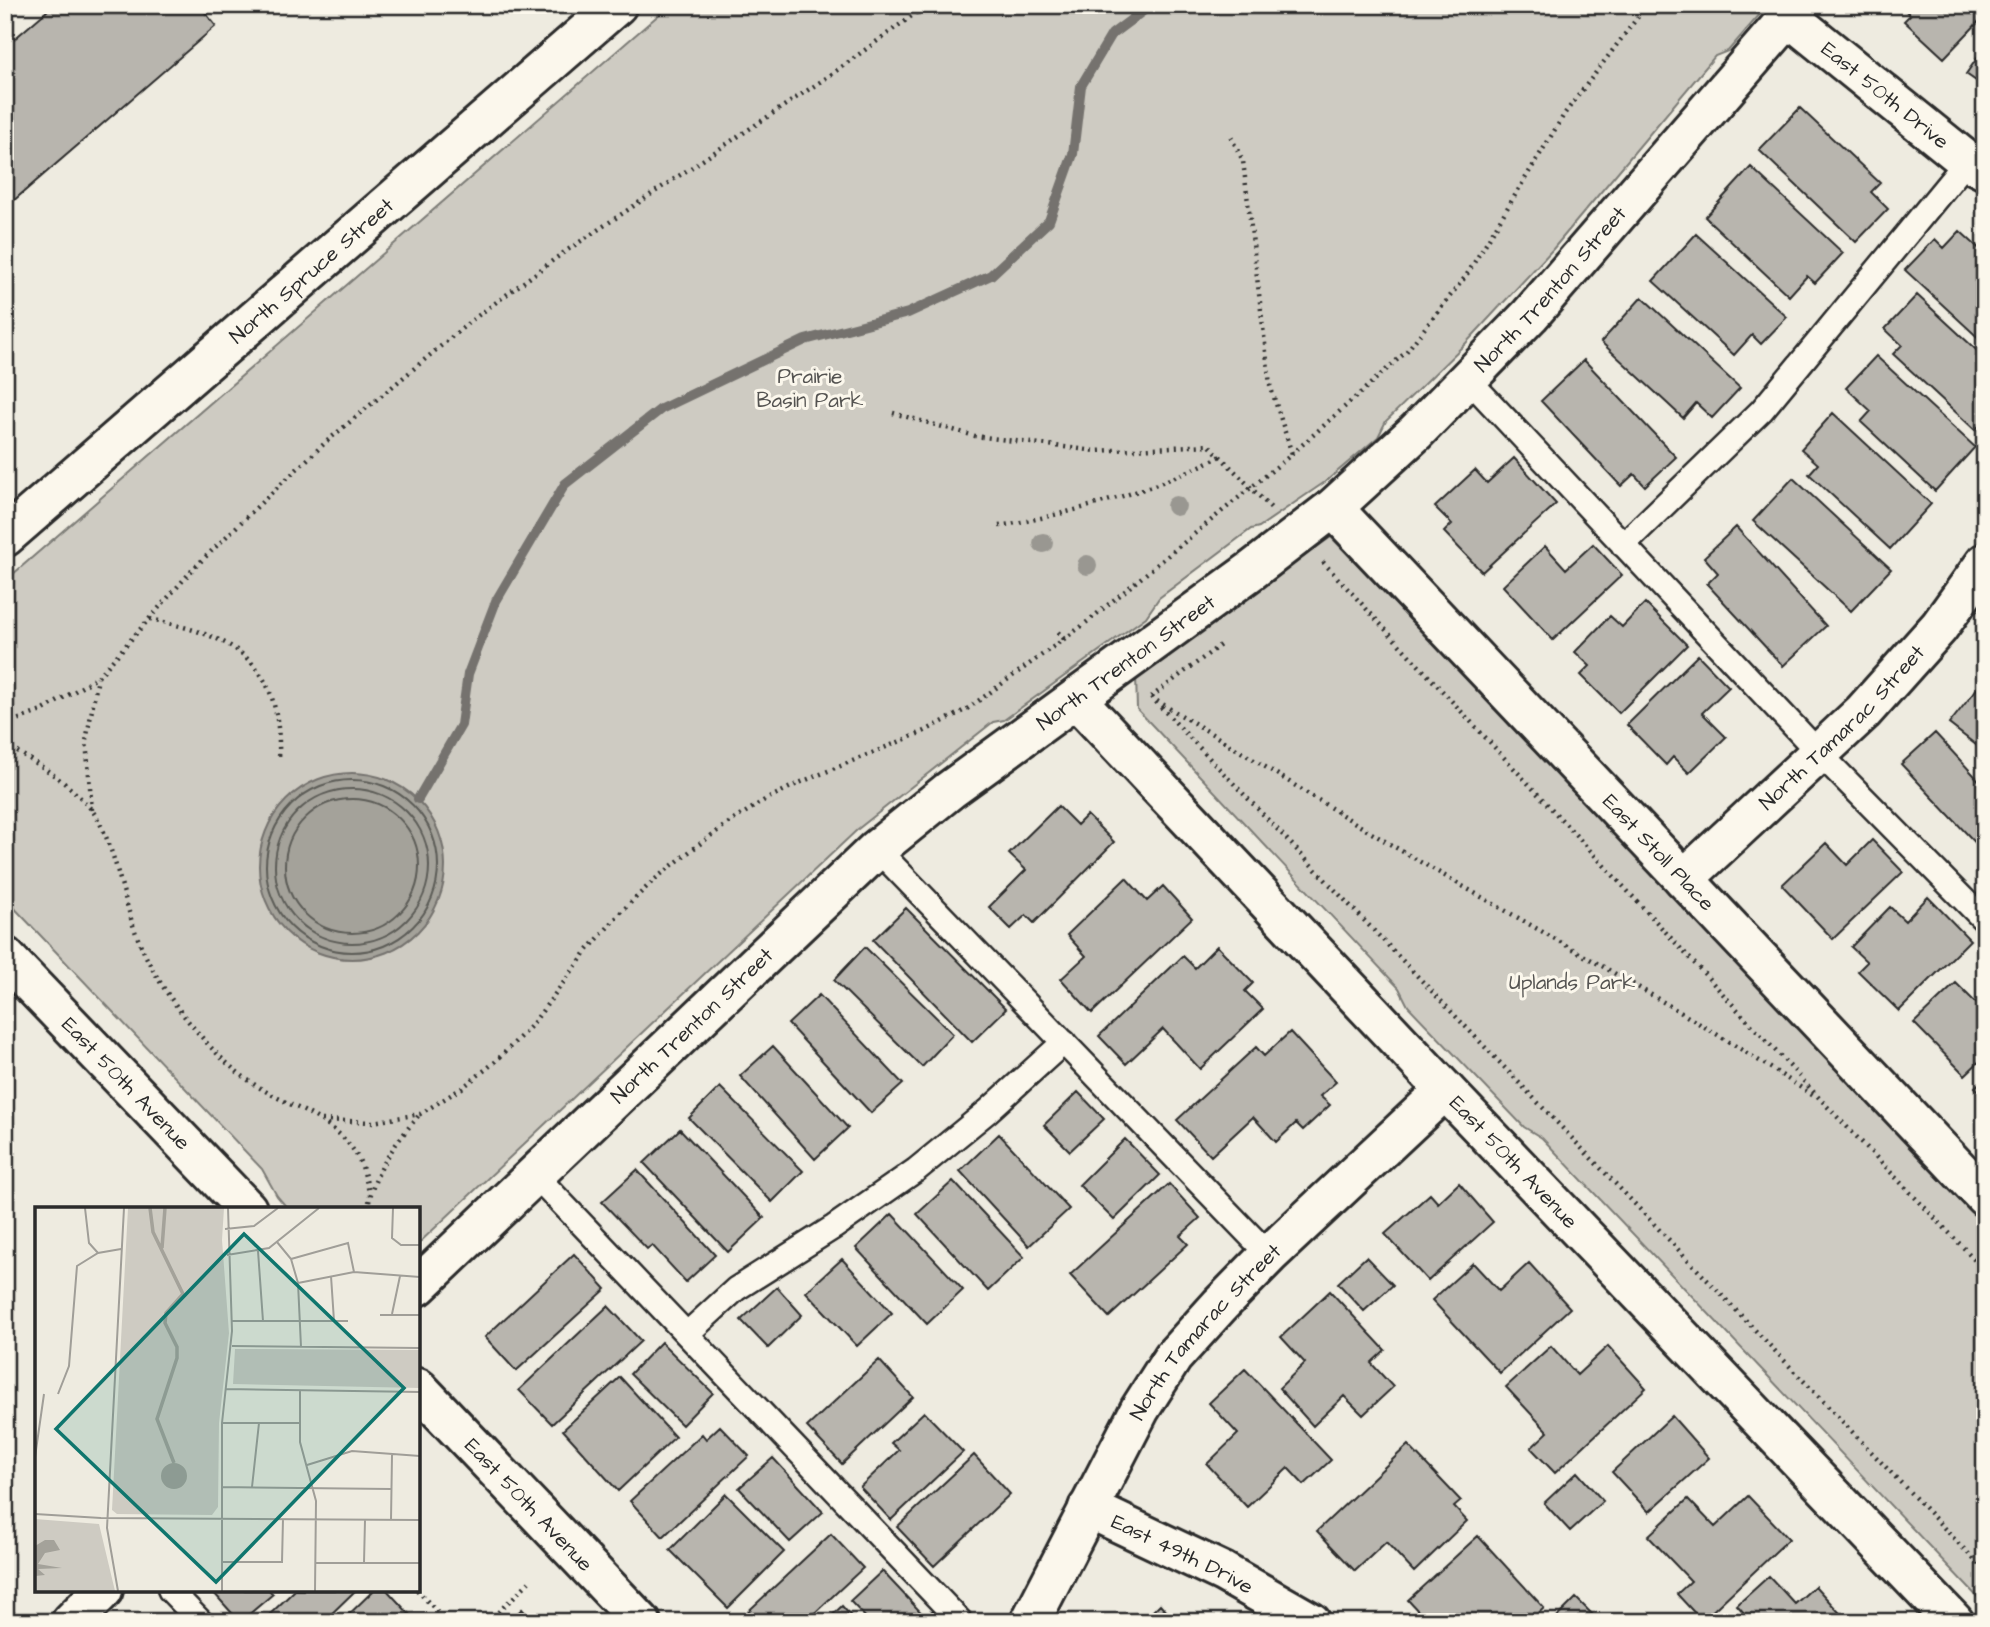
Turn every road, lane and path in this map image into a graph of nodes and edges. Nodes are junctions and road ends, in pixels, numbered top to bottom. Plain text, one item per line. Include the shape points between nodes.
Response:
1 (617, 5) edge
2 (927, 5) edge
3 (1647, 5) edge
4 (1794, 11) edge
5 (1231, 137) dead end
6 (1976, 166) edge
7 (1468, 379) junction
8 (893, 413) dead end
9 (1292, 454) junction
10 (1221, 456) junction
11 (1251, 488) junction
12 (1333, 508) junction
13 (999, 526) dead end
14 (1297, 536) junction
15 (5, 537) edge
16 (1623, 545) junction
17 (1985, 563) edge
18 (149, 618) junction
19 (1058, 632) dead end
20 (1064, 639) junction
21 (98, 677) junction
22 (1076, 699) junction
23 (5, 724) edge
24 (5, 745) edge
25 (1819, 753) junction
26 (279, 760) dead end
27 (92, 810) junction
28 (877, 849) junction
29 (1684, 879) junction
30 (1984, 918) edge
31 (5, 957) edge
32 (1064, 1042) junction
33 (1445, 1090) junction
34 (1822, 1101) junction
35 (420, 1114) junction
36 (322, 1120) junction
37 (536, 1175) junction
38 (370, 1195) junction
39 (1985, 1197) edge
40 (245, 1207) edge
41 (368, 1207) edge
42 (1269, 1255) junction
43 (1985, 1270) edge
44 (420, 1284) edge
45 (688, 1333) junction
46 (420, 1390) edge
47 (1088, 1508) junction
48 (1985, 1572) edge
49 (529, 1582) dead end
50 (101, 1592) edge
51 (172, 1592) edge
52 (418, 1592) edge
53 (71, 1622) edge
54 (201, 1622) edge
55 (447, 1622) edge
56 (488, 1622) edge
57 (641, 1622) edge
58 (961, 1622) edge
59 (1030, 1622) edge
60 (1311, 1622) edge
61 (1954, 1622) edge

1 - 15 street, North Spruce Street
2 - 18 path via 472,320 326,442 193,569
3 - 9 path via 1565,113 1449,298 1406,352
4 - 6 street, East 50th Drive
4 - 7 street, North Trenton Street via 1530,315
5 - 9 path via 1243,161 1270,385
6 - 16 lane via 1762,410
7 - 12 street, North Trenton Street
7 - 16 lane
8 - 10 path via 975,436 1096,451 1209,444
9 - 11 path
10 - 11 path
10 - 13 path via 1115,499
11 - 14 path
11 - 20 path
12 - 14 street, North Trenton Street
12 - 29 street, East Stoll Place
14 - 22 street, North Trenton Street
14 - 34 path
16 - 25 lane
17 - 25 street, North Tamarac Street via 1930,636 1863,712
18 - 21 path
18 - 26 path via 219,638 256,668 278,714
19 - 20 path
20 - 35 path via 967,709 799,783 724,826 622,911 531,1026 495,1062
21 - 23 path via 42,711
21 - 27 path via 86,741
22 - 28 street, North Trenton Street
22 - 33 street, East 50th Avenue
24 - 27 path via 60,779
25 - 29 street, North Tamarac Street
25 - 30 lane
27 - 36 path via 135,930 170,997 223,1060 256,1086
28 - 32 lane
28 - 37 street, North Trenton Street
29 - 39 street, East Stoll Place
31 - 40 street, East 50th Avenue
32 - 42 lane
32 - 45 lane via 916,1170 736,1289
33 - 42 street, North Tamarac Street
33 - 61 street, East 50th Avenue
34 - 43 path
34 - 48 path via 1744,1049 1402,851 1151,697
35 - 36 path via 373,1122
35 - 38 path via 390,1153
36 - 38 path via 355,1153
37 - 44 street, North Trenton Street
37 - 45 lane
38 - 41 path
42 - 47 street, North Tamarac Street via 1173,1357
45 - 58 lane
46 - 57 street, East 50th Avenue
47 - 59 street, North Tamarac Street
47 - 60 street, East 49th Drive via 1223,1572
49 - 56 path
50 - 53 street
51 - 54 lane
52 - 55 path

